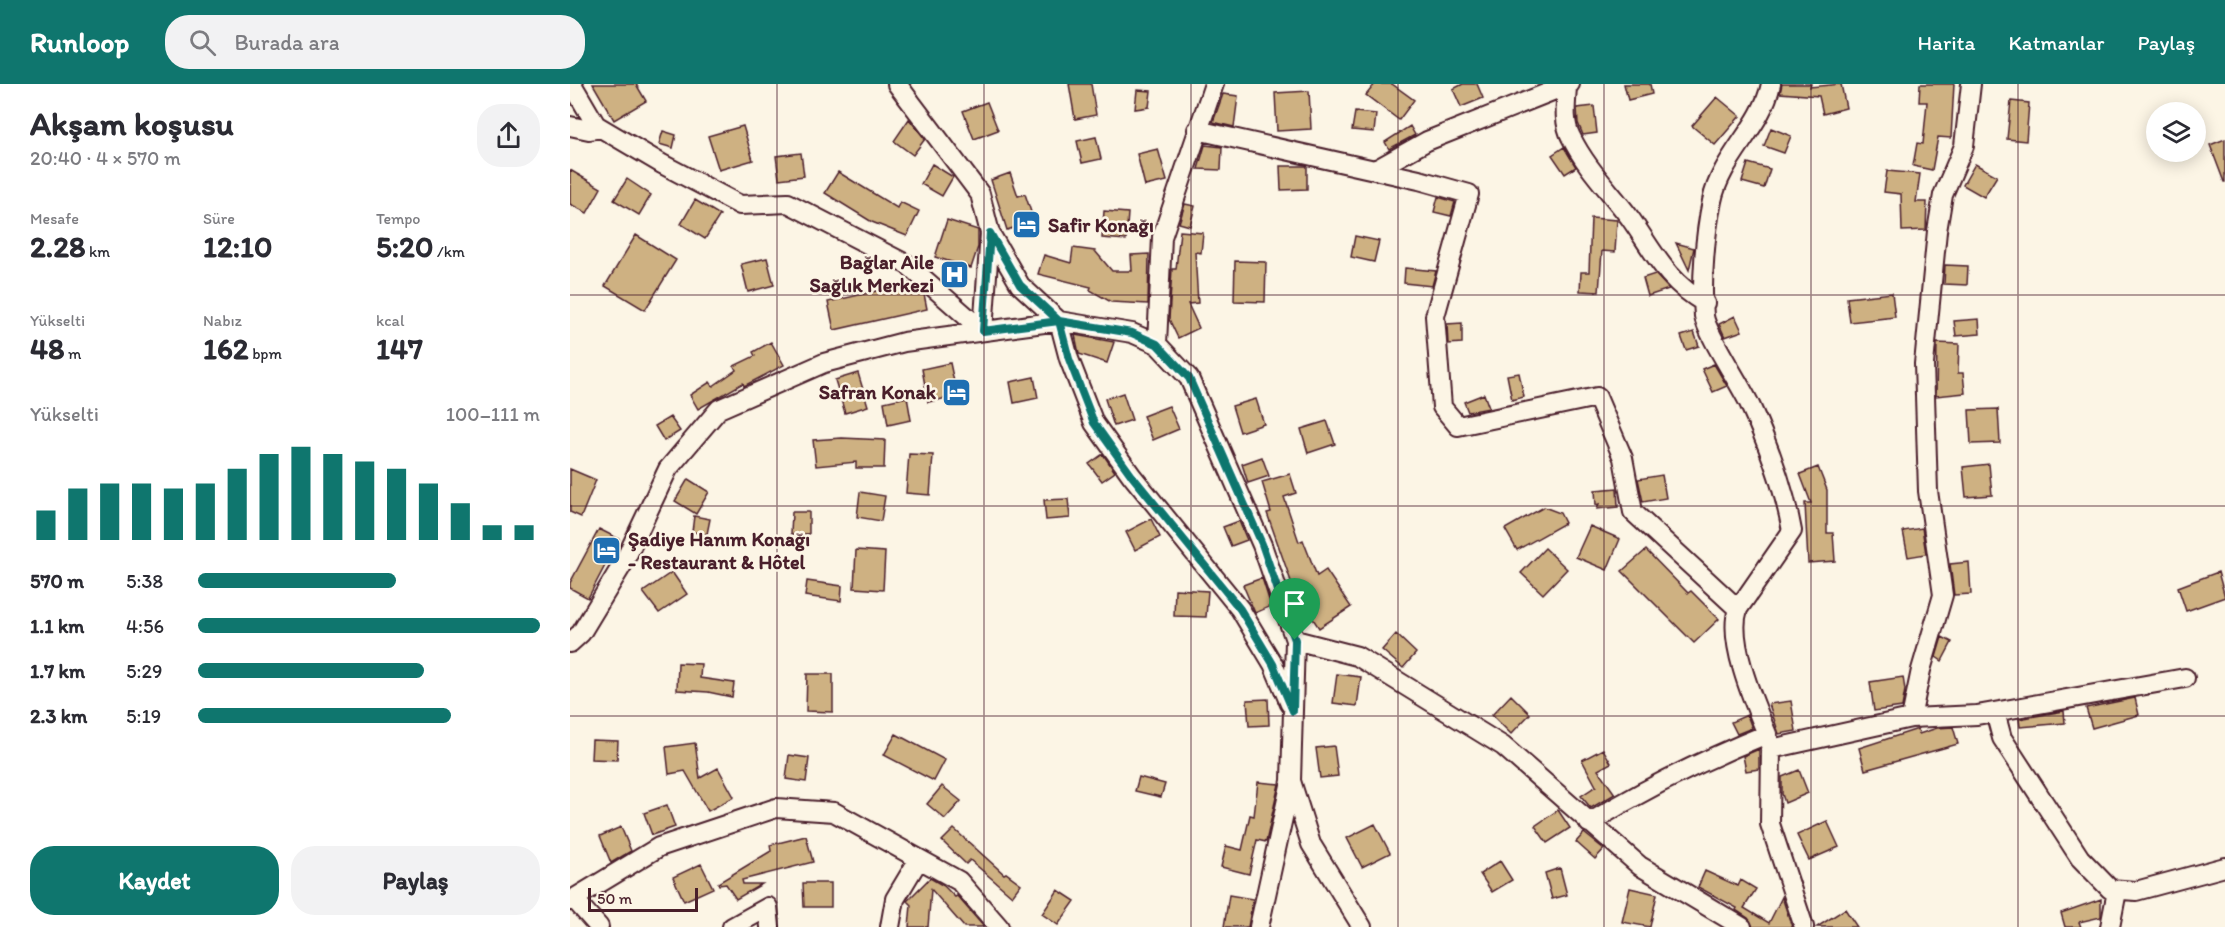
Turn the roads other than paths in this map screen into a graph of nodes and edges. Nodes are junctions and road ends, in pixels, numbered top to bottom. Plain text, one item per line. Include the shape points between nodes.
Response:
1 (572, 84) edge
2 (897, 84) edge
3 (1214, 84) edge
4 (1771, 84) edge
5 (1971, 84) edge
6 (1568, 86) edge
7 (570, 126) edge
8 (601, 128) junction
9 (1197, 130) junction
10 (1375, 170) junction
11 (990, 233) junction
12 (1705, 303) junction
13 (1059, 321) junction
14 (983, 331) junction
15 (1157, 344) junction
16 (1738, 609) junction
17 (1295, 640) junction
18 (570, 643) edge
19 (2185, 678) dead end
20 (1293, 711) junction
21 (1995, 712) junction
22 (1911, 718) junction
23 (1769, 741) junction
24 (1291, 781) junction
25 (1589, 823) junction
26 (919, 859) junction
27 (2225, 867) edge
28 (2117, 891) junction
29 (572, 900) edge
30 (599, 927) edge
31 (732, 927) edge
32 (770, 927) edge
33 (890, 927) edge
34 (999, 927) edge
35 (1259, 927) edge
36 (1362, 927) edge
37 (1742, 927) edge
38 (1804, 927) edge
39 (2110, 927) edge

1 - 8 street
2 - 11 street via 980,194
3 - 9 street
4 - 12 street via 1767,101 1724,168 1712,200 1705,254
5 - 22 street via 1964,146 1943,195 1924,364 1928,491 1943,595
6 - 10 street via 1427,141
6 - 12 street via 1566,124 1596,179 1683,291
7 - 8 street
8 - 14 street via 740,204 788,203 908,265
9 - 10 street
9 - 15 street via 1162,237
10 - 16 street via 1469,194 1435,316 1442,407 1458,426 1597,397 1623,458 1633,512
11 - 13 street via 1020,285
11 - 14 street
12 - 16 street via 1704,318 1750,405 1785,491 1792,531
13 - 14 street
13 - 15 street via 1132,333
13 - 20 street via 1094,423 1240,609 1273,664
14 - 18 street via 904,342 824,363 719,409 668,469 624,562 581,633
15 - 17 street via 1189,378 1262,544
16 - 23 street via 1734,620 1745,680
17 - 20 street
17 - 25 street via 1357,656 1503,746
19 - 21 street
20 - 24 street
21 - 22 street
21 - 28 street via 2002,738 2080,858
22 - 23 street
23 - 25 street via 1710,757
23 - 38 street via 1770,824
24 - 35 street
24 - 36 street via 1311,844
25 - 37 street via 1640,866
26 - 29 street via 834,812 776,808 659,847
26 - 33 street via 895,899
26 - 34 street via 958,881
27 - 28 street via 2136,891
28 - 39 street
29 - 30 street
31 - 32 street via 768,907

